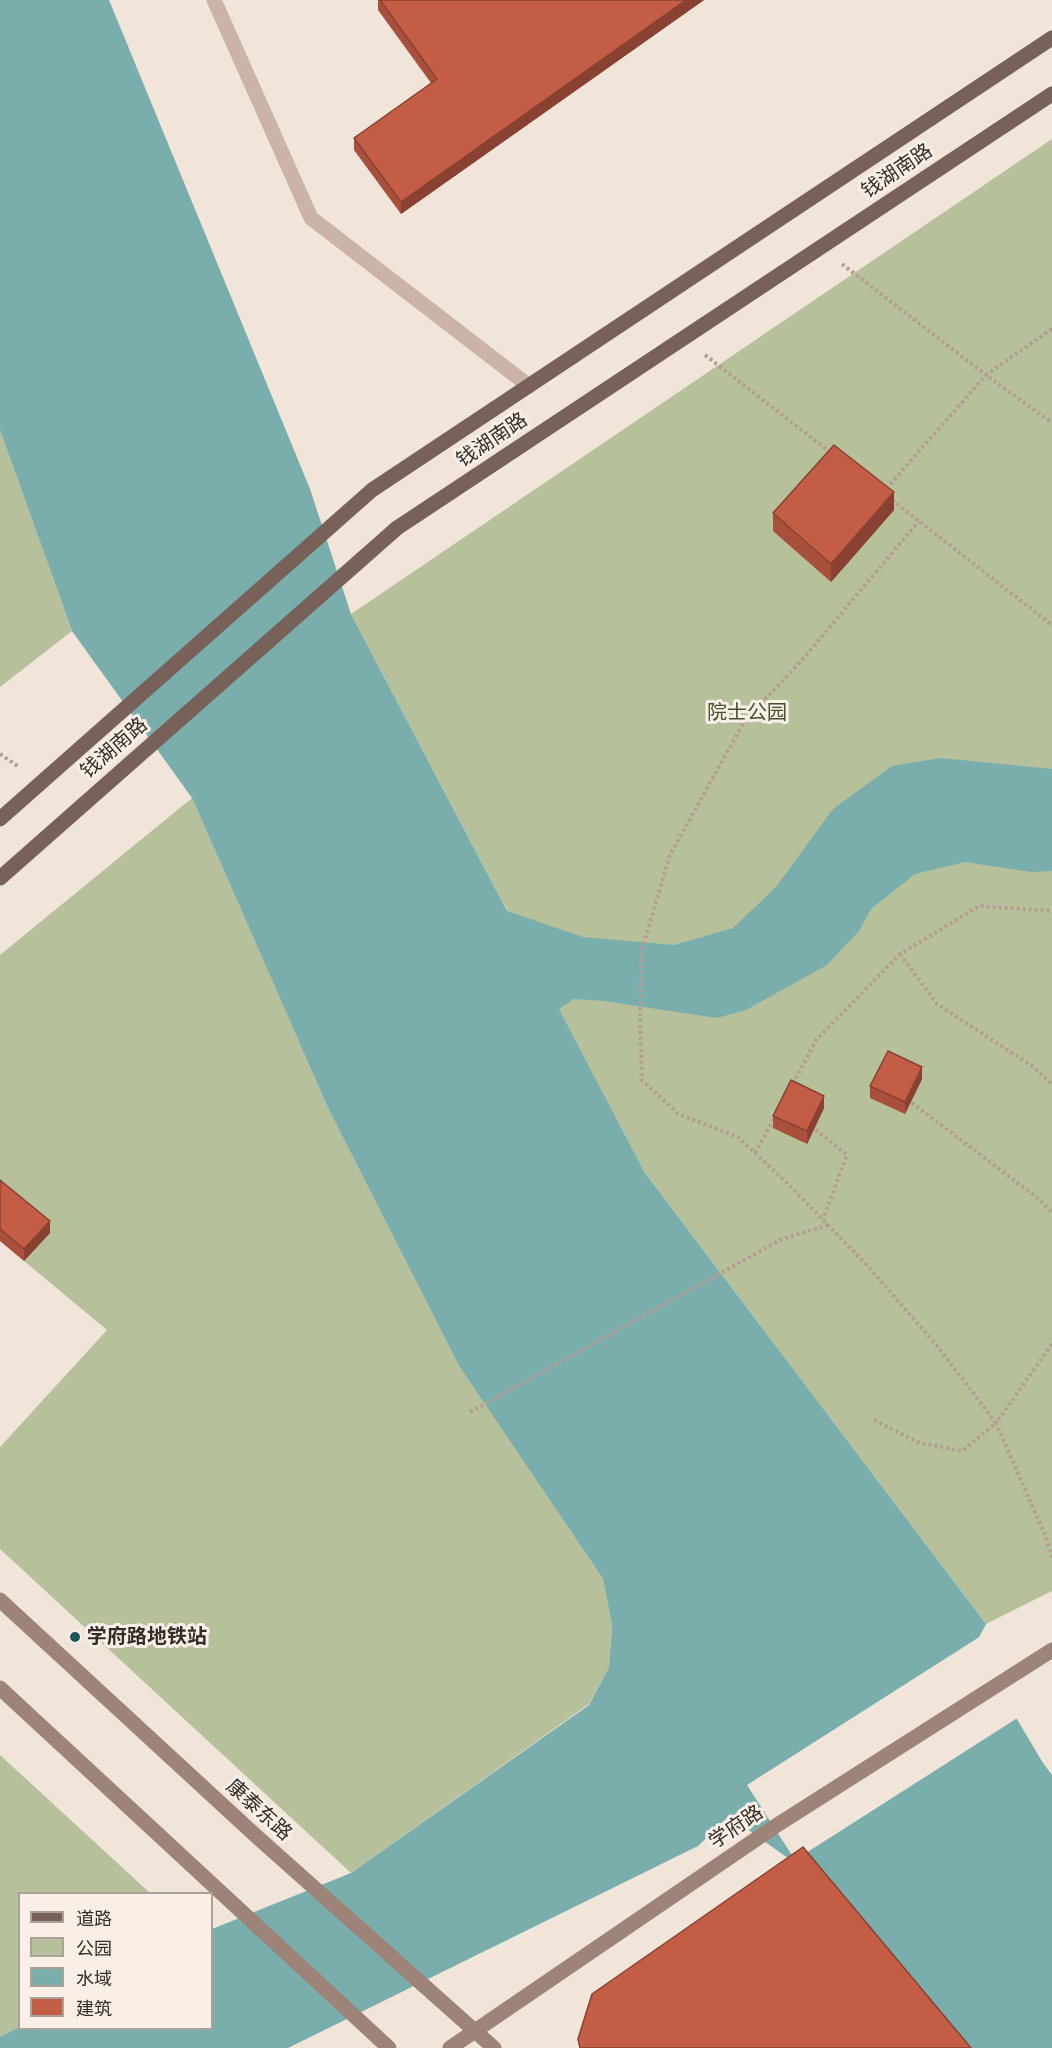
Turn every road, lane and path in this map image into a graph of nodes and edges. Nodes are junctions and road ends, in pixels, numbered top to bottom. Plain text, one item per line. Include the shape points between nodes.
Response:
1 (214, 0) edge
2 (1052, 38) edge
3 (1052, 94) edge
4 (820, 247) junction
5 (1052, 329) edge
6 (684, 338) junction
7 (986, 375) junction
8 (529, 386) junction
9 (1052, 423) edge
10 (835, 456) edge
11 (882, 493) edge
12 (891, 500) edge
13 (919, 521) junction
14 (1052, 625) edge
15 (0, 819) edge
16 (0, 878) edge
17 (1052, 911) edge
18 (900, 954) junction
19 (1052, 1084) edge
20 (792, 1085) edge
21 (905, 1097) edge
22 (777, 1113) edge
23 (810, 1126) edge
24 (755, 1153) junction
25 (1052, 1213) edge
26 (823, 1219) junction
27 (828, 1225) junction
28 (1052, 1344) edge
29 (470, 1412) dead end
30 (874, 1420) dead end
31 (996, 1423) junction
32 (1052, 1558) edge
33 (0, 1600) edge
34 (1052, 1650) edge
35 (0, 1688) edge
36 (475, 2030) junction
37 (389, 2048) edge
38 (450, 2048) edge
39 (494, 2048) edge

1 - 8 street via 310,218
2 - 8 main road, 钱湖南路
3 - 4 main road, 钱湖南路
4 - 6 main road, 钱湖南路
4 - 7 path
5 - 7 path
6 - 10 path
6 - 16 main road, 钱湖南路 via 397,528
7 - 9 path
7 - 11 path
8 - 15 main road, 钱湖南路 via 372,490
12 - 13 path
13 - 14 path
13 - 24 path via 802,660 744,722 670,855 642,949 642,1080 678,1114 738,1137
17 - 18 path via 979,906
18 - 19 path via 937,1004 1032,1066
18 - 20 path via 816,1040
21 - 25 path
22 - 24 path
23 - 26 path via 847,1155
24 - 26 path
26 - 27 path
27 - 29 path via 782,1239
27 - 31 path via 938,1347
28 - 31 path
30 - 31 path via 917,1442 962,1451
31 - 32 path
33 - 36 street, 康泰东路
34 - 36 street, 学府路 via 774,1827
35 - 37 street
36 - 38 street, 学府路
36 - 39 street, 康泰东路

